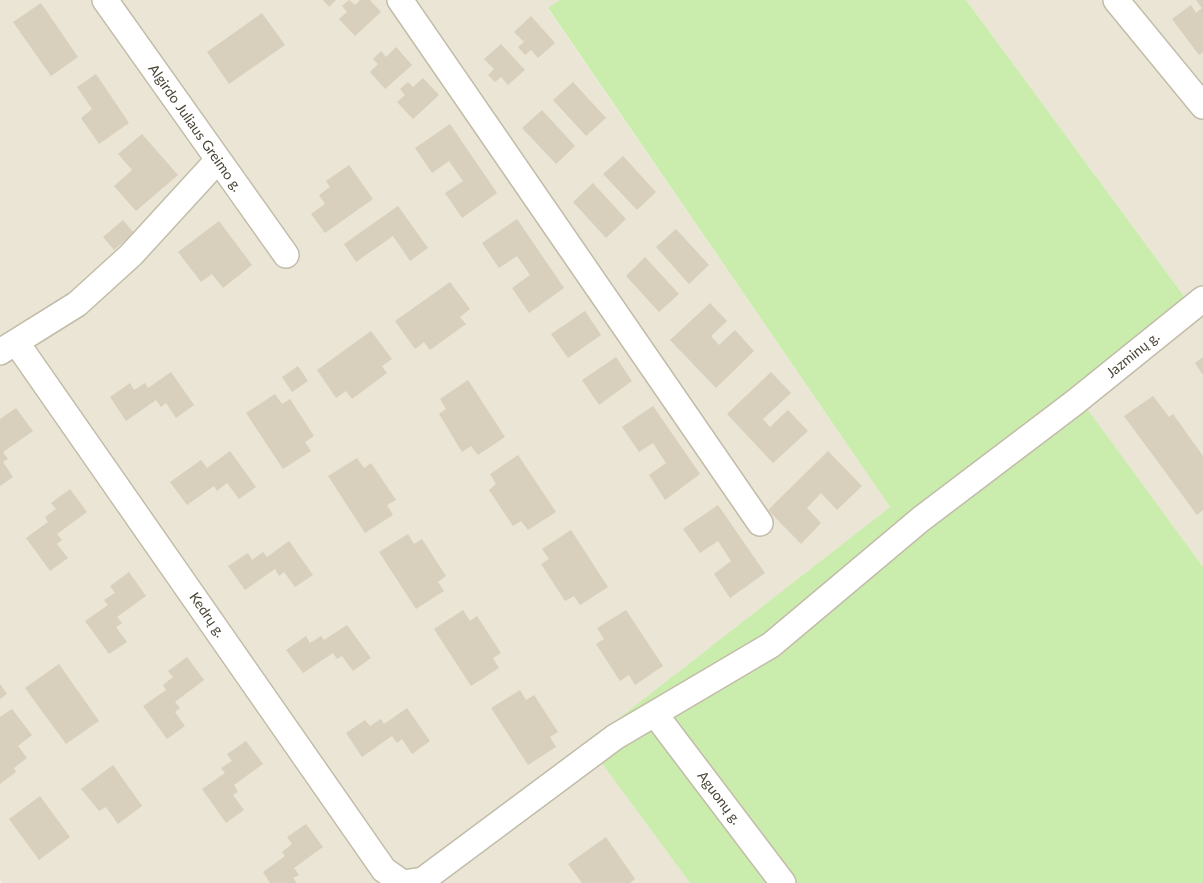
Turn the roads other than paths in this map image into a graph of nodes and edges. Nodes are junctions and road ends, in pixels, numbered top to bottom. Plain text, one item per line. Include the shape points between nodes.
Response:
1 (105, 0) edge
2 (400, 0) edge
3 (1116, 0) edge
4 (1203, 106) edge
5 (218, 160) junction
6 (286, 255) dead end
7 (1203, 298) edge
8 (8, 347) edge
9 (760, 523) dead end
10 (655, 714) junction
11 (403, 883) edge
12 (782, 883) edge

1 - 5 street, Algirdo Juliaus Greimo g.
2 - 9 street
3 - 4 street
5 - 6 street, Algirdo Juliaus Greimo g.
5 - 8 street via 131,255 77,304
7 - 10 street, Jazminų g. via 921,519 771,645
8 - 11 street, Kedrų g. via 384,870
10 - 11 street, Jazminų g. via 615,737 423,880
10 - 12 street, Aguonų g.

